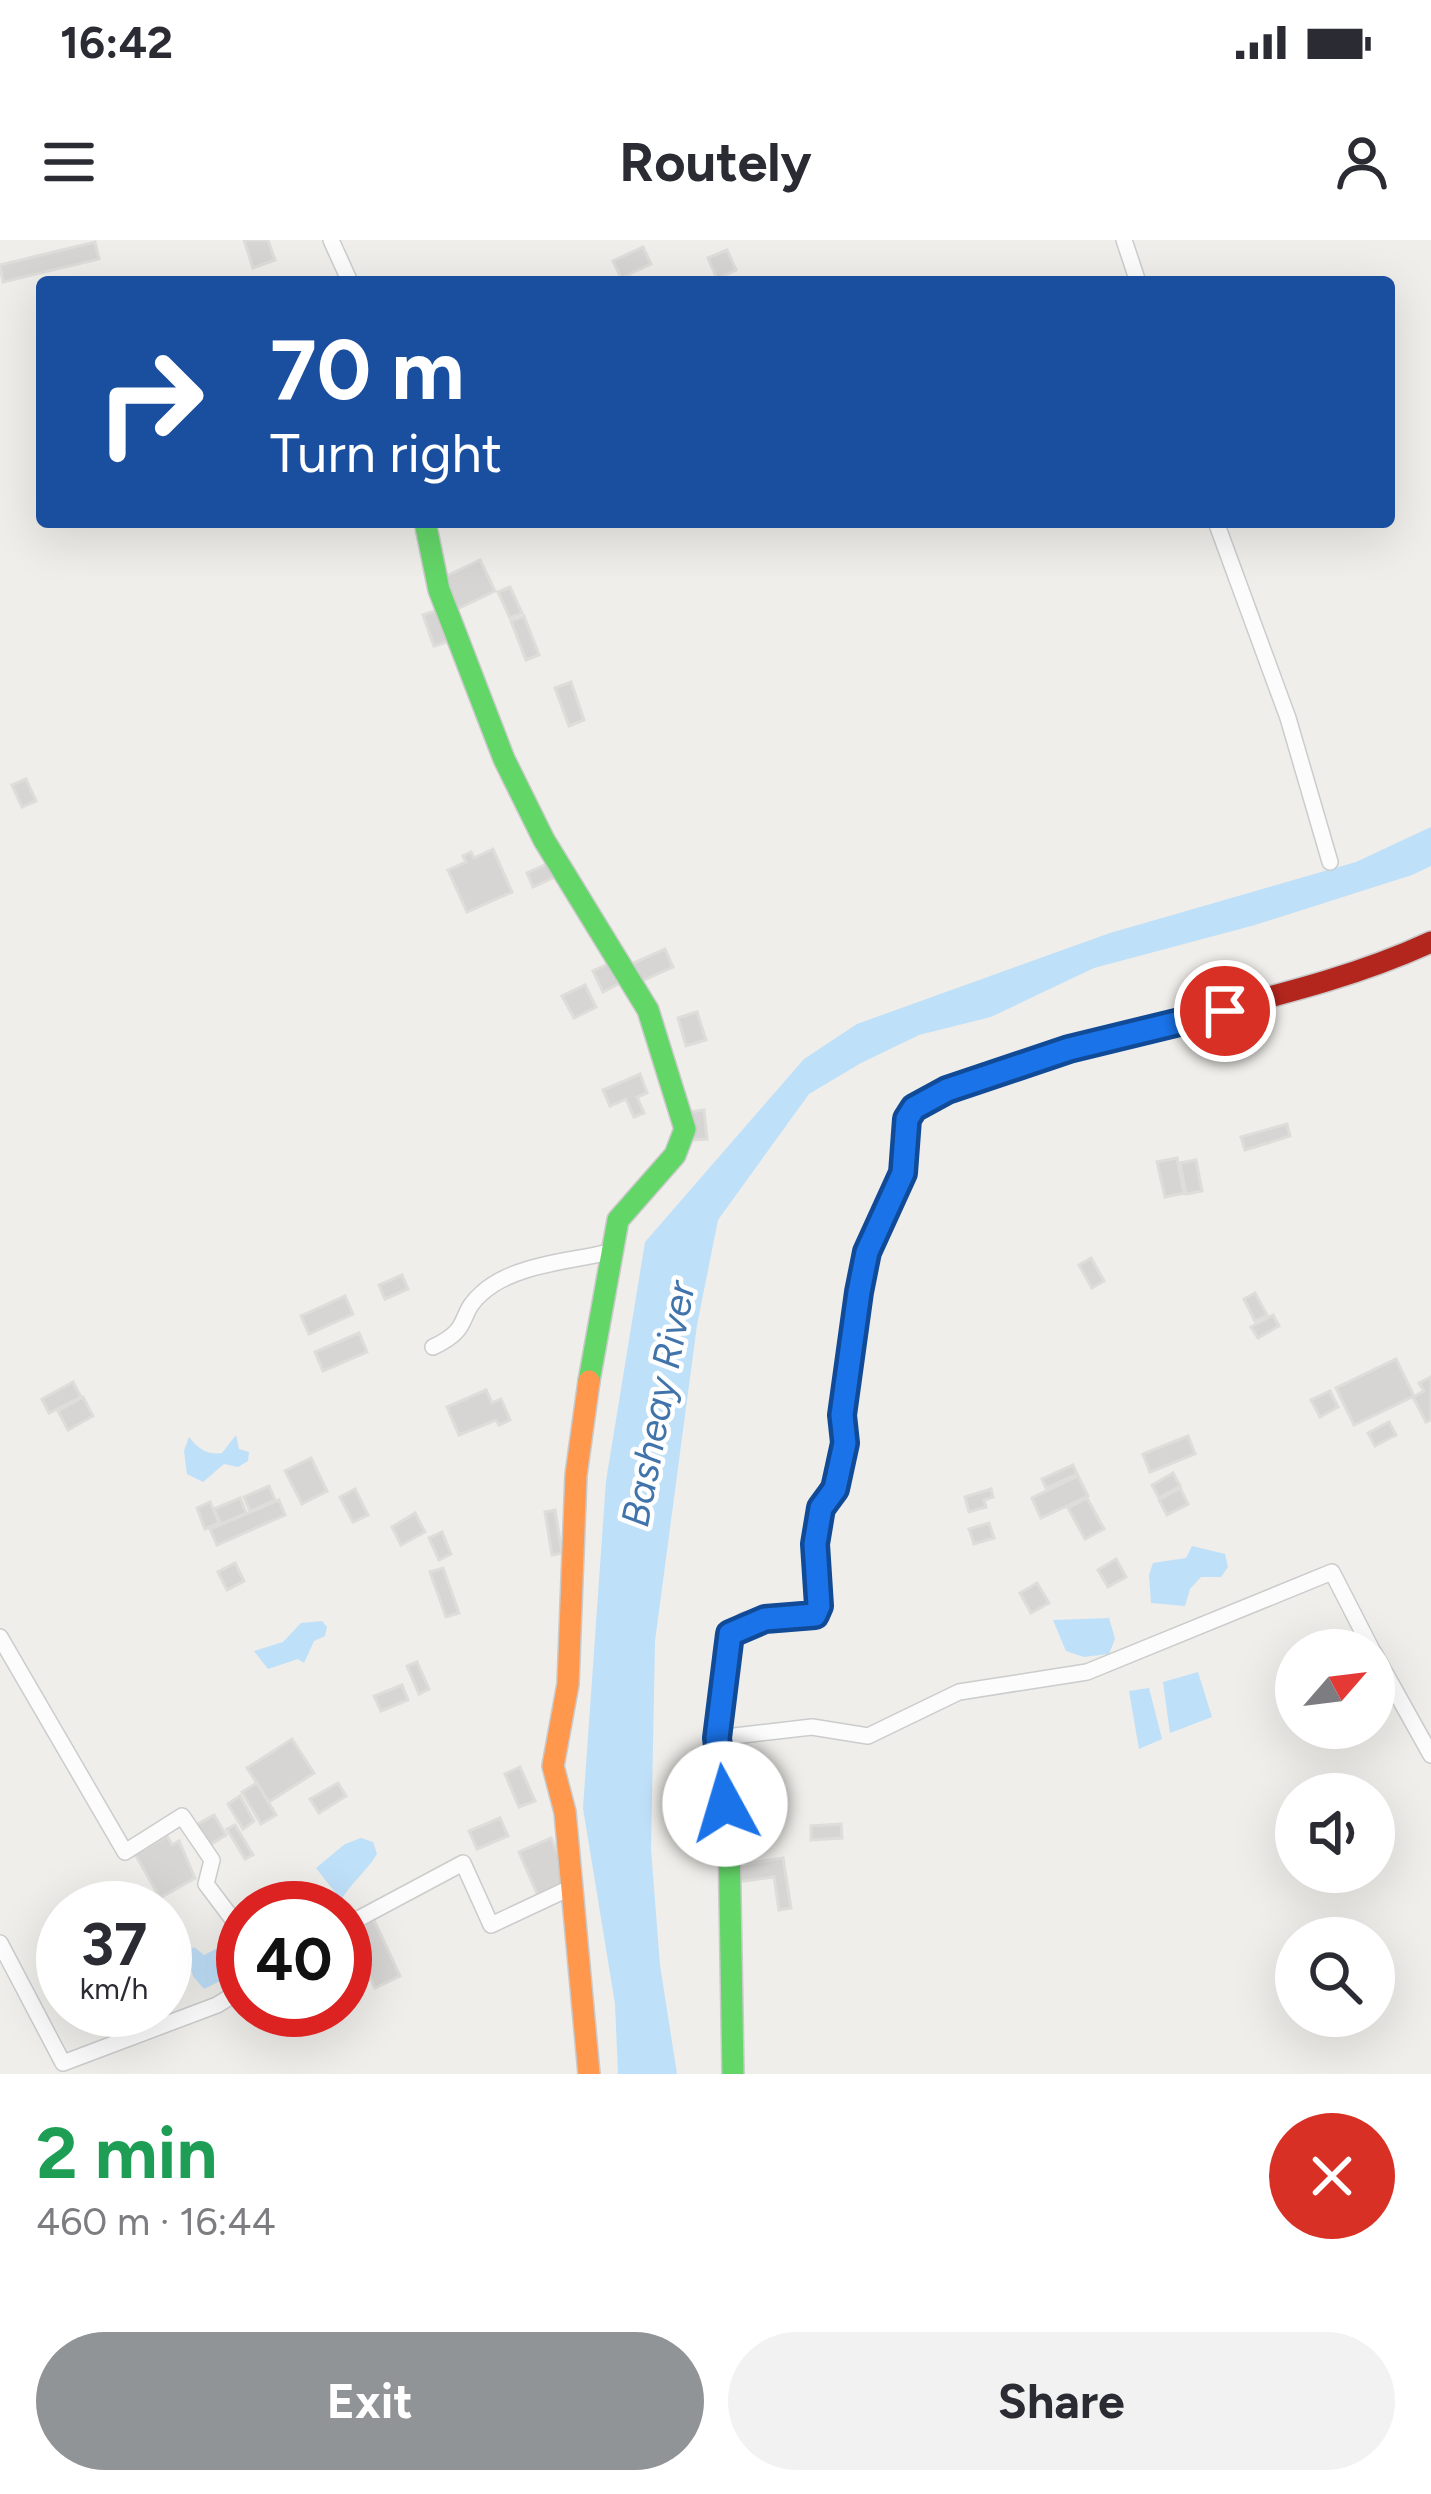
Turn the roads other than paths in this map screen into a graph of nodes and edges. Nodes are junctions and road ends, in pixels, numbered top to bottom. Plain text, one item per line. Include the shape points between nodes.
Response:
1 (331, 240) edge
2 (1124, 240) edge
3 (347, 276) edge
4 (1136, 276) edge
5 (426, 528) edge
6 (1218, 528) edge
7 (1330, 862) dead end
8 (1431, 942) edge
9 (609, 1252) junction
10 (433, 1347) dead end
11 (1361, 1629) edge
12 (0, 1637) edge
13 (1395, 1691) edge
14 (717, 1738) junction
15 (1431, 1755) edge
16 (572, 1887) junction
17 (216, 1897) edge
18 (372, 1912) edge
19 (0, 1943) edge
20 (216, 2006) edge
21 (590, 2074) edge
22 (733, 2074) edge

1 - 3 street
2 - 4 street
5 - 9 street via 439,590 504,759 648,1010 685,1129 675,1155 618,1220
6 - 7 street
8 - 14 street via 1303,989 1069,1049 914,1108 903,1173 867,1252 859,1292 845,1443 815,1544 819,1606 815,1615 765,1619 730,1634
9 - 10 street via 498,1282 476,1297 459,1334
9 - 16 street via 576,1475 568,1684 553,1766
11 - 14 street via 1332,1572 1087,1672 958,1692 868,1736 812,1727
12 - 17 street via 125,1852 182,1816 212,1860 206,1884
13 - 15 street
14 - 22 street via 731,1884
16 - 18 street via 491,1925 463,1864
16 - 21 street
19 - 20 street via 63,2063

